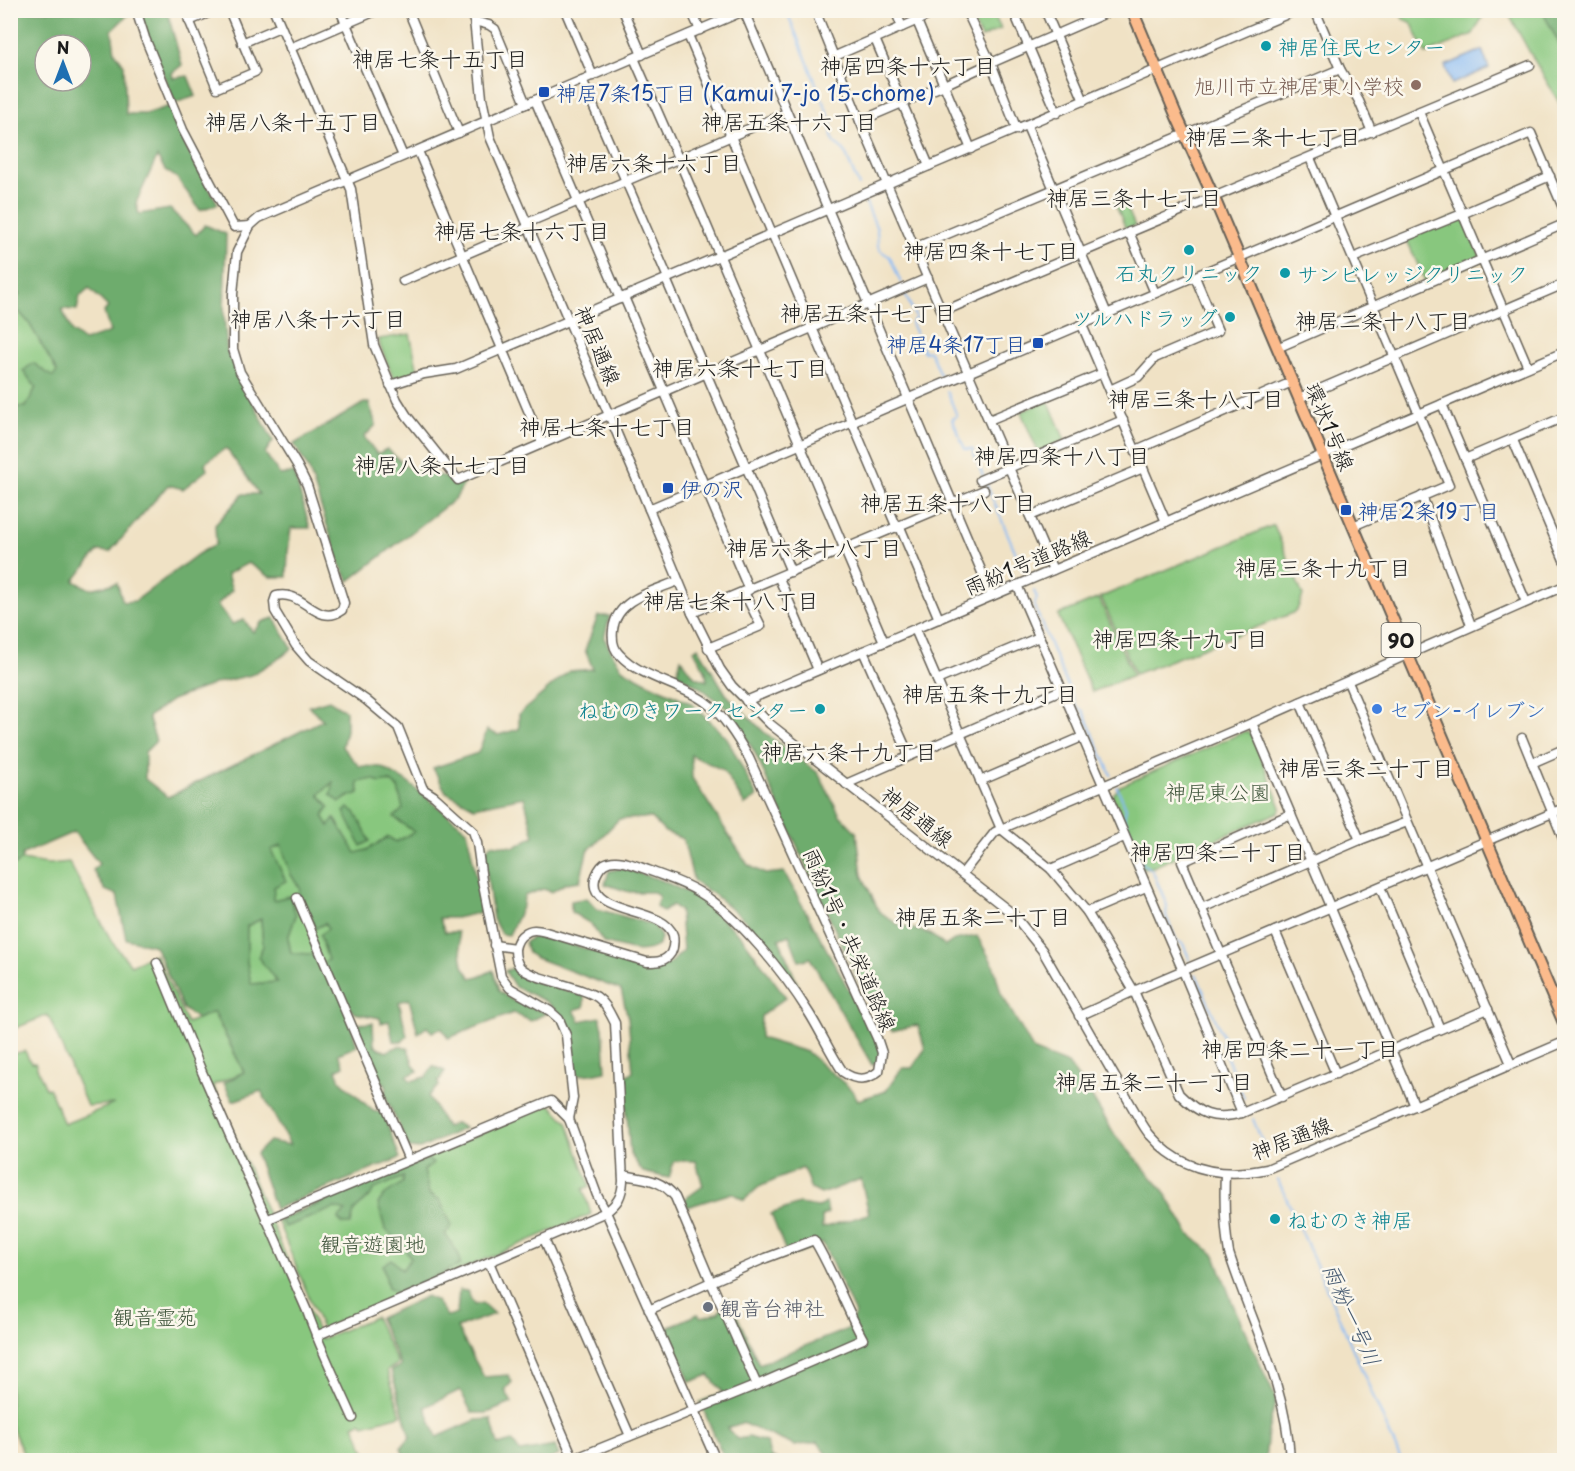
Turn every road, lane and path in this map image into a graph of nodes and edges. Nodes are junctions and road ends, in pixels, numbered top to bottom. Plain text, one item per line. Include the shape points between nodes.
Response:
1 (136, 10) edge
2 (185, 10) edge
3 (216, 10) edge
4 (229, 10) edge
5 (274, 10) edge
6 (340, 10) edge
7 (378, 10) edge
8 (408, 10) edge
9 (473, 10) edge
10 (565, 10) edge
11 (623, 10) edge
12 (691, 10) edge
13 (815, 10) edge
14 (895, 10) edge
15 (941, 10) edge
16 (966, 10) edge
17 (1013, 10) edge
18 (1045, 10) edge
19 (1113, 10) edge
20 (1132, 10) edge
21 (1297, 10) edge
22 (1315, 10) edge
23 (745, 11) edge
24 (733, 13) edge
25 (928, 13) edge
26 (189, 21) junction
27 (474, 21) junction
28 (917, 21) junction
29 (346, 24) junction
30 (280, 27) junction
31 (902, 27) junction
32 (700, 30) junction
33 (688, 35) junction
34 (1056, 35) junction
35 (875, 39) junction
36 (242, 42) junction
37 (1028, 47) junction
38 (290, 48) junction
39 (638, 56) junction
40 (833, 57) junction
41 (991, 63) junction
42 (1530, 65) dead end
43 (1157, 69) junction
44 (1340, 69) junction
45 (593, 75) junction
46 (582, 80) junction
47 (944, 85) junction
48 (1084, 101) junction
49 (530, 102) junction
50 (902, 103) junction
51 (786, 112) junction
52 (1419, 112) junction
53 (1056, 113) junction
54 (486, 121) junction
55 (860, 121) junction
56 (1027, 126) junction
57 (1017, 130) junction
58 (1372, 132) junction
59 (459, 133) junction
60 (1184, 134) junction
61 (731, 136) junction
62 (971, 149) junction
63 (418, 151) junction
64 (403, 156) junction
65 (678, 158) junction
66 (1310, 158) junction
67 (929, 166) junction
68 (1444, 169) junction
69 (1550, 176) junction
70 (347, 180) junction
71 (626, 180) junction
72 (888, 185) junction
73 (1053, 189) junction
74 (1214, 198) junction
75 (578, 201) junction
76 (828, 210) junction
77 (1564, 210) edge
78 (1462, 214) junction
79 (1335, 216) junction
80 (1564, 224) edge
81 (528, 225) junction
82 (250, 226) junction
83 (1129, 232) junction
84 (772, 233) junction
85 (914, 248) junction
86 (1081, 252) junction
87 (462, 255) junction
88 (720, 256) junction
89 (1239, 258) junction
90 (1353, 258) junction
91 (1482, 260) junction
92 (1195, 277) junction
93 (667, 278) junction
94 (928, 278) junction
95 (403, 281) dead end
96 (1564, 284) edge
97 (1155, 293) junction
98 (622, 298) junction
99 (868, 303) junction
100 (1373, 305) junction
101 (1504, 311) junction
102 (942, 312) junction
103 (1107, 314) junction
104 (569, 321) junction
105 (1082, 325) junction
106 (812, 328) junction
107 (1277, 348) junction
108 (502, 349) junction
109 (760, 350) junction
110 (1564, 352) edge
111 (1395, 358) junction
112 (1528, 367) junction
113 (707, 373) junction
114 (968, 373) junction
115 (1103, 373) junction
116 (1292, 382) junction
117 (390, 385) junction
118 (1110, 390) junction
119 (664, 391) junction
120 (1299, 398) junction
121 (908, 399) junction
122 (1442, 404) junction
123 (1419, 414) junction
124 (609, 415) junction
125 (989, 420) junction
126 (1123, 420) junction
127 (1563, 421) edge
128 (852, 423) junction
129 (1513, 440) junction
130 (542, 443) junction
131 (800, 445) junction
132 (1136, 450) junction
133 (1322, 454) junction
134 (1465, 459) junction
135 (747, 468) junction
136 (1009, 468) junction
137 (1143, 468) junction
138 (980, 480) dead end
139 (704, 486) junction
140 (984, 490) dead end
141 (1422, 496) junction
142 (953, 504) junction
143 (649, 509) junction
144 (1030, 516) junction
145 (1166, 522) junction
146 (1353, 526) junction
147 (898, 527) junction
148 (844, 550) junction
149 (1564, 560) edge
150 (1053, 570) junction
151 (791, 572) junction
152 (779, 578) junction
153 (678, 581) junction
154 (1017, 585) junction
155 (1564, 586) edge
156 (747, 591) junction
157 (992, 596) junction
158 (1526, 602) junction
159 (692, 614) junction
160 (939, 619) junction
161 (1471, 626) junction
162 (915, 629) junction
163 (1039, 637) junction
164 (884, 642) junction
165 (708, 648) junction
166 (863, 651) junction
167 (1407, 654) junction
168 (818, 670) junction
169 (937, 680) junction
170 (1348, 682) junction
171 (1062, 690) junction
172 (746, 701) junction
173 (1300, 702) junction
174 (1252, 723) junction
175 (960, 733) junction
176 (1082, 737) junction
177 (1522, 738) dead end
178 (1564, 749) edge
179 (909, 755) junction
180 (1532, 763) junction
181 (980, 780) junction
182 (846, 784) junction
183 (1103, 786) junction
184 (1564, 808) edge
185 (1553, 813) junction
186 (1291, 814) junction
187 (1407, 822) junction
188 (1000, 829) junction
189 (1124, 837) junction
190 (1360, 840) junction
191 (1487, 841) junction
192 (1564, 841) edge
193 (1311, 862) junction
194 (1426, 867) junction
195 (1051, 869) junction
196 (962, 874) junction
197 (1146, 887) junction
198 (1380, 887) junction
199 (297, 898) dead end
200 (1202, 908) junction
201 (1331, 908) junction
202 (1087, 912) junction
203 (1275, 931) junction
204 (494, 945) junction
205 (515, 948) junction
206 (1222, 954) junction
207 (157, 963) dead end
208 (1182, 971) junction
209 (1134, 991) junction
210 (1488, 1009) junction
211 (1079, 1016) junction
212 (1564, 1023) edge
213 (1440, 1029) junction
214 (1564, 1042) edge
215 (1391, 1051) junction
216 (1511, 1064) junction
217 (1336, 1074) junction
218 (1282, 1096) junction
219 (1415, 1106) junction
220 (1242, 1113) junction
221 (569, 1119) junction
222 (409, 1160) junction
223 (1225, 1173) junction
224 (623, 1175) junction
225 (606, 1212) junction
226 (266, 1220) junction
227 (544, 1239) junction
228 (489, 1262) junction
229 (711, 1282) junction
230 (650, 1310) junction
231 (316, 1336) junction
232 (757, 1385) junction
233 (694, 1412) junction
234 (353, 1418) dead end
235 (630, 1436) junction
236 (572, 1460) edge
237 (716, 1461) edge
238 (1290, 1461) edge

1 - 82 street via 183,130 204,170 234,226
2 - 26 street
3 - 26 street
4 - 36 street
5 - 30 street
6 - 29 street
7 - 29 street
8 - 59 street
9 - 27 street, 神居通線
10 - 45 street
11 - 39 street
12 - 32 street
13 - 40 street
14 - 31 street
15 - 25 street
16 - 41 street
17 - 37 street
18 - 34 street
19 - 34 street
20 - 43 main road, 環状1号線 / 90
21 - 43 street
22 - 44 street
23 - 24 street
23 - 51 street
24 - 32 street
25 - 28 street
26 - 36 street via 217,88 255,72
27 - 49 street via 495,29
27 - 54 street, 神居通線
28 - 31 street
28 - 47 street
29 - 38 street
29 - 64 street
30 - 36 street
30 - 38 street
31 - 35 street
32 - 33 street
33 - 39 street
33 - 61 street
34 - 37 street
34 - 48 street
35 - 40 street
35 - 50 street
37 - 41 street
37 - 53 street
38 - 70 street
39 - 45 street
39 - 65 street
40 - 55 street
41 - 47 street
41 - 57 street
42 - 52 street
43 - 48 street
43 - 60 main road, 環状1号線 / 90
44 - 58 street
44 - 60 street
45 - 46 street
46 - 49 street
46 - 71 street
47 - 50 street
47 - 62 street
48 - 53 street
49 - 54 street
49 - 75 street
50 - 55 street
50 - 67 street
51 - 61 street
51 - 76 street
52 - 58 street
52 - 68 street
53 - 56 street
54 - 59 street
54 - 81 street, 神居通線
55 - 72 street
56 - 57 street
56 - 73 street
57 - 62 street
58 - 66 street
59 - 63 street
60 - 73 street
60 - 74 main road, 環状1号線 / 90
61 - 65 street
61 - 84 street
62 - 67 street
63 - 64 street
63 - 87 street
64 - 70 street
65 - 71 street
65 - 88 street
66 - 74 street
66 - 79 street
67 - 72 street
68 - 69 street via 1531,133
68 - 78 street
68 - 79 street
69 - 77 street
69 - 78 street
70 - 82 street via 259,218
70 - 117 street via 374,345
71 - 75 street
71 - 93 street
72 - 76 street
72 - 85 street
73 - 85 street
73 - 86 street
74 - 83 street
74 - 89 main road, 環状1号線 / 90
75 - 81 street
75 - 98 street
76 - 84 street
76 - 99 street
78 - 90 street
78 - 91 street
79 - 89 street
79 - 90 street
80 - 91 street
81 - 87 street
81 - 104 street, 神居通線
82 - 204 street via 237,252 233,349 240,372 307,485 344,603 336,615 321,614 284,594 276,596 275,611 309,661 398,727 423,789 473,831
83 - 86 street
83 - 97 street
84 - 88 street
84 - 106 street
85 - 94 street
86 - 102 street
86 - 103 street
87 - 95 street
87 - 108 street
88 - 93 street
88 - 109 street
89 - 92 street
89 - 107 main road, 環状1号線 / 90
90 - 100 street
91 - 100 street
91 - 101 street
92 - 97 street
92 - 118 street via 1218,331 1155,358 1138,377
93 - 98 street
93 - 113 street
94 - 99 street
94 - 102 street
96 - 101 street
97 - 103 street
98 - 104 street
98 - 119 street
99 - 106 street
99 - 121 street
100 - 107 street
100 - 111 street
101 - 111 street
101 - 112 street
102 - 114 street
103 - 105 street
104 - 108 street
104 - 124 street, 神居通線
105 - 114 street
105 - 115 street
106 - 109 street
106 - 128 street
107 - 116 main road, 環状1号線 / 90
108 - 117 street via 456,369
108 - 130 street
109 - 113 street
109 - 131 street
110 - 112 street, 雨紛1号道路線
111 - 120 street
111 - 123 street
112 - 122 street, 雨紛1号道路線
113 - 119 street
113 - 135 street
114 - 121 street
114 - 125 street
115 - 118 street
115 - 125 street
116 - 120 main road, 環状1号線 / 90
116 - 132 street
117 - 130 street via 406,416 458,480
118 - 126 street
119 - 124 street
119 - 139 street
120 - 133 main road, 環状1号線 / 90
121 - 128 street
121 - 142 street
122 - 123 street, 雨紛1号道路線
122 - 134 street
123 - 133 street, 雨紛1号道路線
123 - 141 street via 1449,485
124 - 130 street
124 - 143 street, 神居通線
125 - 136 street
126 - 132 street
126 - 136 street
127 - 129 street
128 - 131 street
128 - 147 street
129 - 134 street
129 - 149 street
131 - 135 street
131 - 148 street
132 - 137 street
133 - 145 street, 雨紛1号道路線
133 - 146 main road, 環状1号線 / 90
134 - 158 street
135 - 139 street
135 - 151 street
136 - 138 street
136 - 144 street
137 - 144 street
137 - 145 street
139 - 143 street
139 - 156 street
140 - 142 street
141 - 146 street
141 - 161 street
142 - 147 street
142 - 157 street
143 - 153 street, 神居通線
144 - 150 street
145 - 150 street, 雨紛1号道路線
146 - 167 main road, 環状1号線 / 90
147 - 148 street
147 - 160 street
148 - 151 street
148 - 164 street
150 - 154 street, 雨紛1号道路線
151 - 152 street
152 - 156 street
152 - 168 street
153 - 159 street, 神居通線
153 - 205 street, 雨紛1号・共栄道路線 via 623,607 614,624 613,643 618,654 631,665 704,701 737,736 877,1038 882,1053 879,1071 864,1078 852,1078 843,1072 808,1012 772,962 720,906 683,884 628,863 612,861 603,865 595,876 598,896 664,922 674,938 668,957 660,962 647,962 533,929 523,934
154 - 157 street, 雨紛1号道路線
154 - 163 street
155 - 158 street
156 - 159 street
156 - 165 street via 760,626
157 - 160 street, 雨紛1号道路線
158 - 161 street
159 - 165 street, 神居通線
160 - 162 street, 雨紛1号道路線
161 - 167 street
162 - 164 street, 雨紛1号道路線
162 - 169 street
163 - 169 street
163 - 171 street
164 - 166 street, 雨紛1号道路線
165 - 172 street, 神居通線
166 - 168 street, 雨紛1号道路線
166 - 179 street
167 - 170 street
167 - 191 main road, 環状1号線 / 90
168 - 172 street, 雨紛1号道路線
169 - 175 street
170 - 173 street
170 - 187 street
171 - 175 street
171 - 176 street
172 - 182 street, 神居通線
173 - 174 street
173 - 190 street
174 - 183 street
174 - 186 street
175 - 179 street
175 - 181 street
176 - 181 street
176 - 183 street
177 - 180 street
178 - 180 street
179 - 182 street
180 - 185 street
181 - 188 street
182 - 196 street, 神居通線
183 - 188 street
183 - 189 street
184 - 185 street
185 - 191 street
185 - 192 street
186 - 193 street
186 - 200 street via 1182,862
187 - 190 street
187 - 194 street
188 - 195 street
188 - 196 street
189 - 195 street
189 - 197 street
190 - 193 street
191 - 194 street
191 - 212 main road, 環状1号線 / 90
193 - 200 street
193 - 201 street
194 - 198 street
194 - 210 street
195 - 202 street
196 - 211 street, 神居通線 via 1013,914 1028,932
197 - 202 street
197 - 208 street
198 - 201 street
198 - 213 street
199 - 222 street
200 - 206 street
201 - 203 street
201 - 215 street
202 - 209 street
203 - 206 street
203 - 217 street
204 - 205 street
204 - 221 street via 501,976 510,988 550,1011 559,1019 566,1035 573,1098
205 - 224 street via 520,968 600,998 615,1023
206 - 208 street
206 - 218 street
207 - 226 street
208 - 209 street
208 - 220 street
209 - 211 street
209 - 220 street via 1179,1094 1203,1113 1228,1117
210 - 213 street
210 - 216 street
211 - 223 street, 神居通線 via 1151,1136 1185,1163
213 - 215 street
214 - 216 street, 神居通線
215 - 217 street
215 - 219 street
216 - 219 street, 神居通線
217 - 218 street
218 - 220 street
219 - 223 street, 神居通線 via 1276,1166
221 - 222 street via 551,1101
221 - 225 street
222 - 226 street
223 - 238 street via 1223,1208 1229,1253 1280,1393
224 - 225 street via 622,1195
224 - 229 street via 668,1188
225 - 227 street
225 - 230 street
226 - 231 street
227 - 228 street
227 - 235 street
228 - 231 street
228 - 236 street
229 - 230 street
229 - 232 street
229 - 232 street via 814,1240 863,1339
230 - 233 street
231 - 234 street
232 - 233 street
233 - 235 street
233 - 237 street
235 - 236 street

